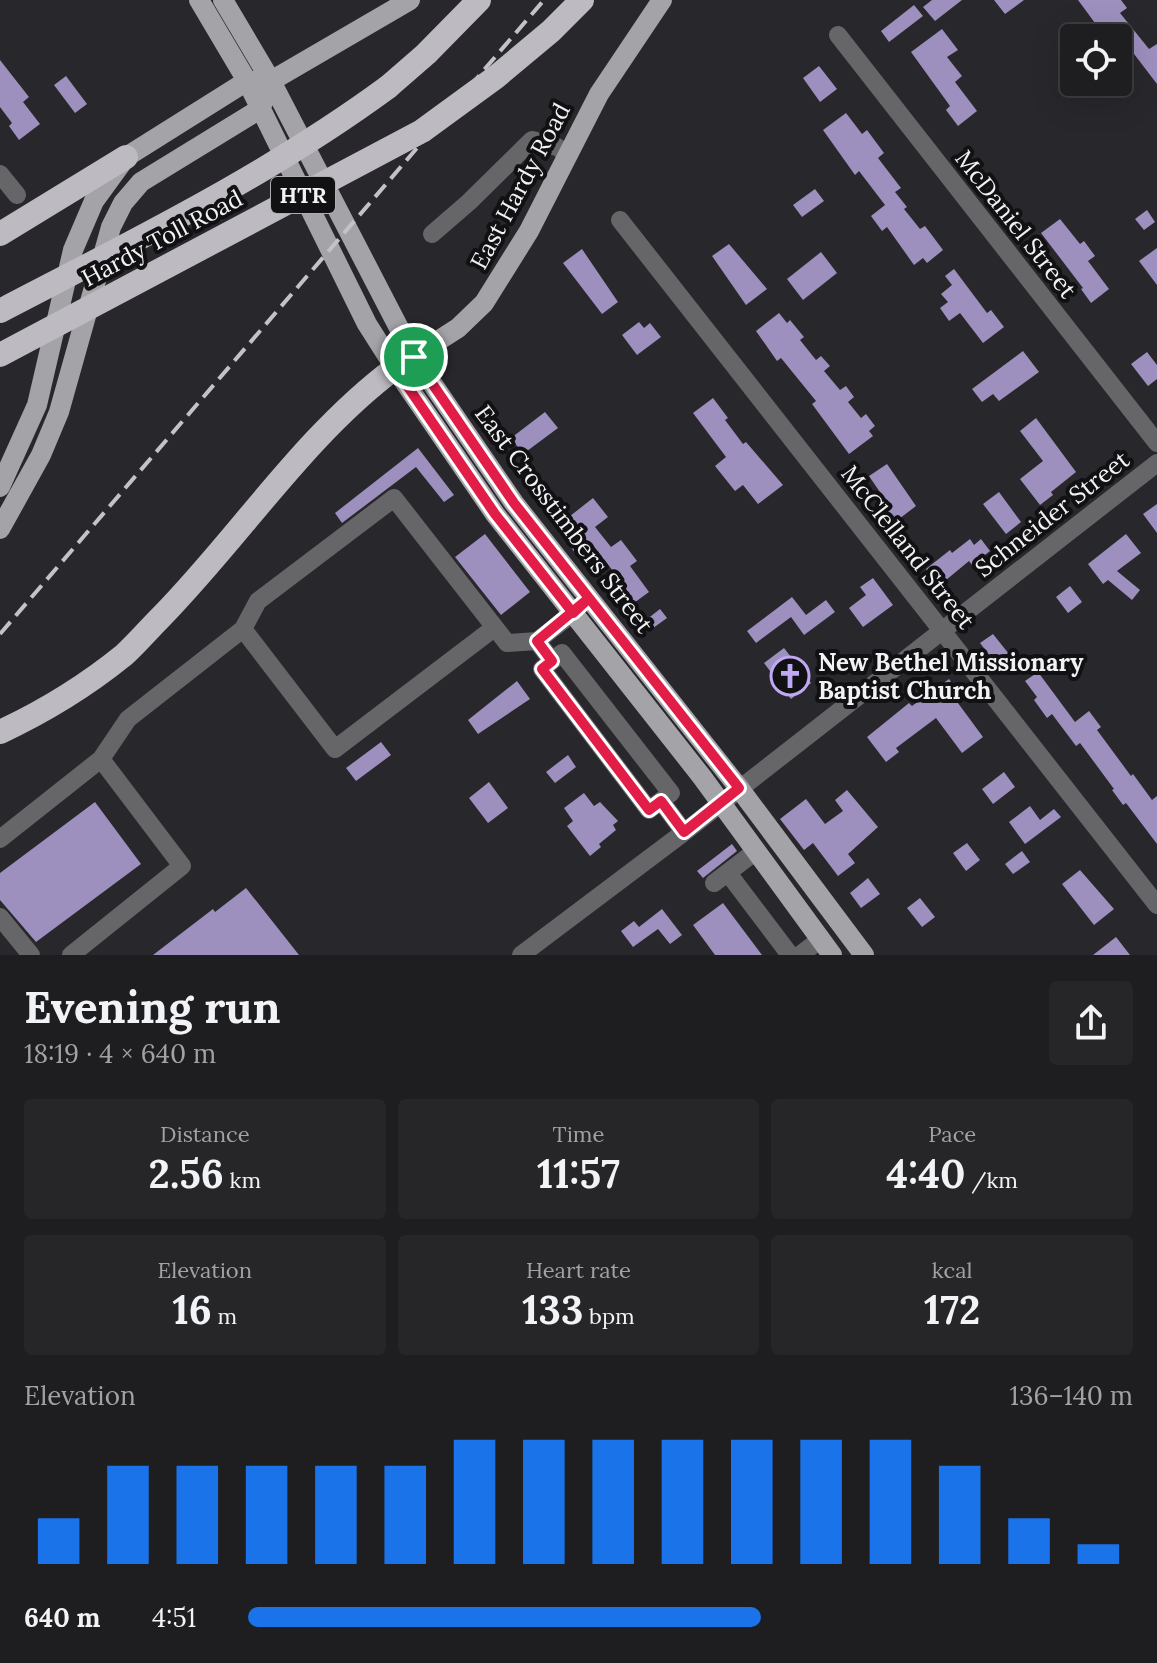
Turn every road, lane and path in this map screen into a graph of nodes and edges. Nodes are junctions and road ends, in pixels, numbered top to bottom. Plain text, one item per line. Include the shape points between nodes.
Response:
1 (199, 0) edge
2 (223, 0) edge
3 (410, 0) edge
4 (479, 0) edge
5 (582, 0) edge
6 (662, 0) edge
7 (838, 35) dead end
8 (247, 81) junction
9 (271, 81) junction
10 (260, 109) junction
11 (567, 154) junction
12 (126, 157) junction
13 (0, 174) edge
14 (17, 195) dead end
15 (620, 220) dead end
16 (0, 234) edge
17 (432, 234) dead end
18 (0, 311) edge
19 (0, 355) edge
20 (404, 362) junction
21 (1157, 443) edge
22 (1157, 463) edge
23 (0, 487) edge
24 (514, 503) junction
25 (495, 514) junction
26 (0, 529) edge
27 (589, 598) junction
28 (573, 613) junction
29 (494, 628) junction
30 (243, 629) junction
31 (943, 629) junction
32 (537, 641) junction
33 (552, 661) junction
34 (0, 732) edge
35 (101, 759) junction
36 (739, 788) junction
37 (661, 801) junction
38 (721, 803) junction
39 (684, 832) junction
40 (0, 839) edge
41 (756, 851) junction
42 (1157, 905) edge
43 (0, 917) edge
44 (839, 922) junction
45 (824, 943) edge
46 (31, 955) edge
47 (71, 955) edge
48 (521, 955) edge
49 (790, 955) edge
50 (800, 955) edge
51 (864, 955) edge

1 - 8 main road, East Crosstimbers Street
2 - 9 main road, East Crosstimbers Street
3 - 9 main road
4 - 18 highway, Hardy Toll Road / HTR, bridge via 426,54 331,129
5 - 19 highway, Hardy Toll Road / HTR, bridge via 496,77 422,131
6 - 11 main road, East Hardy Road via 599,94
7 - 21 street, McDaniel Street
8 - 9 main road
8 - 10 main road, East Crosstimbers Street
8 - 12 main road
9 - 10 main road
9 - 20 main road, East Crosstimbers Street
10 - 20 main road, East Crosstimbers Street via 367,324
10 - 26 main road via 141,182 123,203 111,227 59,412
11 - 17 street via 532,140
11 - 20 main road, East Hardy Road via 484,303 458,328
12 - 16 highway
12 - 23 main road via 94,201 73,250 37,405
13 - 14 street
15 - 31 street, McClelland Street
20 - 24 main road, East Crosstimbers Street
20 - 25 main road, East Crosstimbers Street
20 - 34 highway via 367,388 327,428 124,655
22 - 31 street, Schneider Street
24 - 25 main road
24 - 27 main road, East Crosstimbers Street
25 - 28 main road, East Crosstimbers Street
27 - 28 main road
27 - 36 main road, East Crosstimbers Street
28 - 32 street
28 - 38 main road, East Crosstimbers Street
29 - 30 street via 335,749
29 - 30 street via 394,498 258,601
29 - 32 street via 507,643
30 - 35 street via 128,719
31 - 36 street, Schneider Street
31 - 42 street, McClelland Street
32 - 33 street
33 - 37 street via 562,653 662,781 671,793
33 - 37 street via 542,669 649,810
35 - 40 street
35 - 47 street via 182,866
36 - 38 street, Schneider Street
36 - 44 main road, East Crosstimbers Street
37 - 39 street
38 - 39 street, Schneider Street
38 - 41 main road, East Crosstimbers Street
39 - 48 street, Schneider Street
41 - 45 main road, East Crosstimbers Street
41 - 49 street via 721,878
43 - 46 street
44 - 45 main road
44 - 51 main road, East Crosstimbers Street
45 - 50 street

